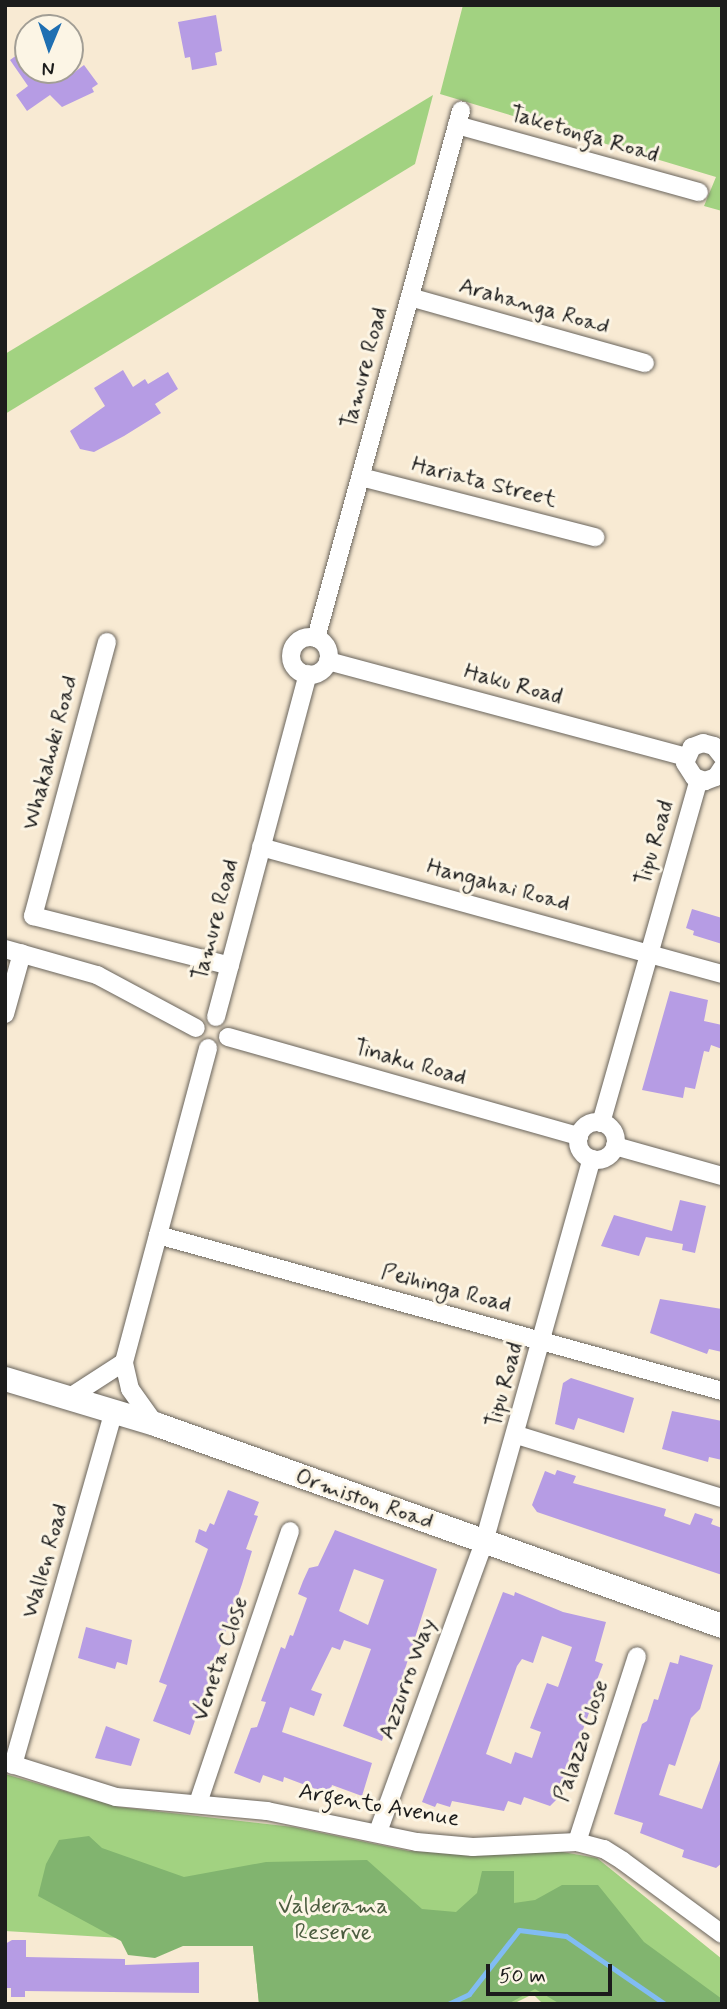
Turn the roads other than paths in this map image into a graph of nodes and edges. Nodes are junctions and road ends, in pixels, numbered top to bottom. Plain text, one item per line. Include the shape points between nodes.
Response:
1 (459, 118) joint
2 (699, 192) dead end
3 (410, 297) junction
4 (646, 363) dead end
5 (360, 477) junction
6 (595, 537) dead end
7 (316, 638) junction
8 (107, 642) dead end
9 (328, 661) junction
10 (308, 674) junction
11 (722, 756) edge
12 (686, 757) junction
13 (722, 768) edge
14 (699, 780) junction
15 (261, 847) junction
16 (13, 951) edge
17 (649, 953) junction
18 (230, 966) junction
19 (722, 974) edge
20 (5, 1014) edge
21 (216, 1017) junction
22 (197, 1028) junction
23 (228, 1037) junction
24 (208, 1048) junction
25 (601, 1123) junction
26 (579, 1136) junction
27 (615, 1146) junction
28 (592, 1159) junction
29 (722, 1175) edge
30 (158, 1235) junction
31 (542, 1341) junction
32 (124, 1362) junction
33 (5, 1379) edge
34 (722, 1391) edge
35 (69, 1397) junction
36 (114, 1411) junction
37 (155, 1424) junction
38 (517, 1435) junction
39 (722, 1498) edge
40 (290, 1531) dead end
41 (484, 1542) junction
42 (722, 1626) edge
43 (637, 1656) dead end
44 (9, 1764) edge
45 (198, 1803) junction
46 (378, 1832) junction
47 (576, 1842) junction
48 (722, 1933) edge

1 - 2 street, Taketonga Road
1 - 3 street, Tamure Road
3 - 4 street, Arahanga Road
3 - 5 street, Tamure Road
5 - 6 street, Hariata Street
5 - 7 street, Tamure Road
7 - 9 street via 327,647
7 - 10 street via 301,639 292,651 295,666
8 - 18 street, Whakahoki Road via 33,916
9 - 10 street via 323,669
9 - 12 street, Haku Road
10 - 15 street, Tamure Road
11 - 12 street via 714,746 703,743 692,747
12 - 14 street via 686,769
13 - 14 street via 716,777
14 - 17 street, Tipu Road
15 - 17 street, Hangahai Road
15 - 18 street, Tamure Road
16 - 20 street
16 - 22 street via 97,975
17 - 19 street, Hangahai Road
17 - 25 street, Tipu Road
18 - 21 street, Tamure Road
21 - 22 street via 206,1017
21 - 23 street via 225,1022
22 - 24 street via 197,1038
23 - 24 street via 223,1045
23 - 26 street, Tinaku Road
24 - 30 street
25 - 26 street via 584,1126
25 - 27 street via 614,1134
26 - 28 street via 582,1153
27 - 28 street via 609,1156
27 - 29 street
28 - 31 street, Tipu Road
30 - 31 street, Peihinga Road
30 - 32 street
31 - 34 street, Peihinga Road
31 - 38 street, Tipu Road
32 - 35 street
32 - 37 street via 130,1389
33 - 35 main road, Ormiston Road
35 - 36 main road, Ormiston Road
36 - 37 main road, Ormiston Road
36 - 44 street, Wallen Road
37 - 41 main road, Ormiston Road
38 - 39 street
38 - 41 street, Tipu Road
40 - 45 street, Veneta Close
41 - 42 main road, Ormiston Road
41 - 46 street, Azzurro Way
43 - 47 street, Palazzo Close
44 - 45 street, Argento Avenue via 116,1797 150,1804
45 - 46 street, Argento Avenue
46 - 47 street, Argento Avenue via 472,1847
47 - 48 street, Argento Avenue via 604,1849

